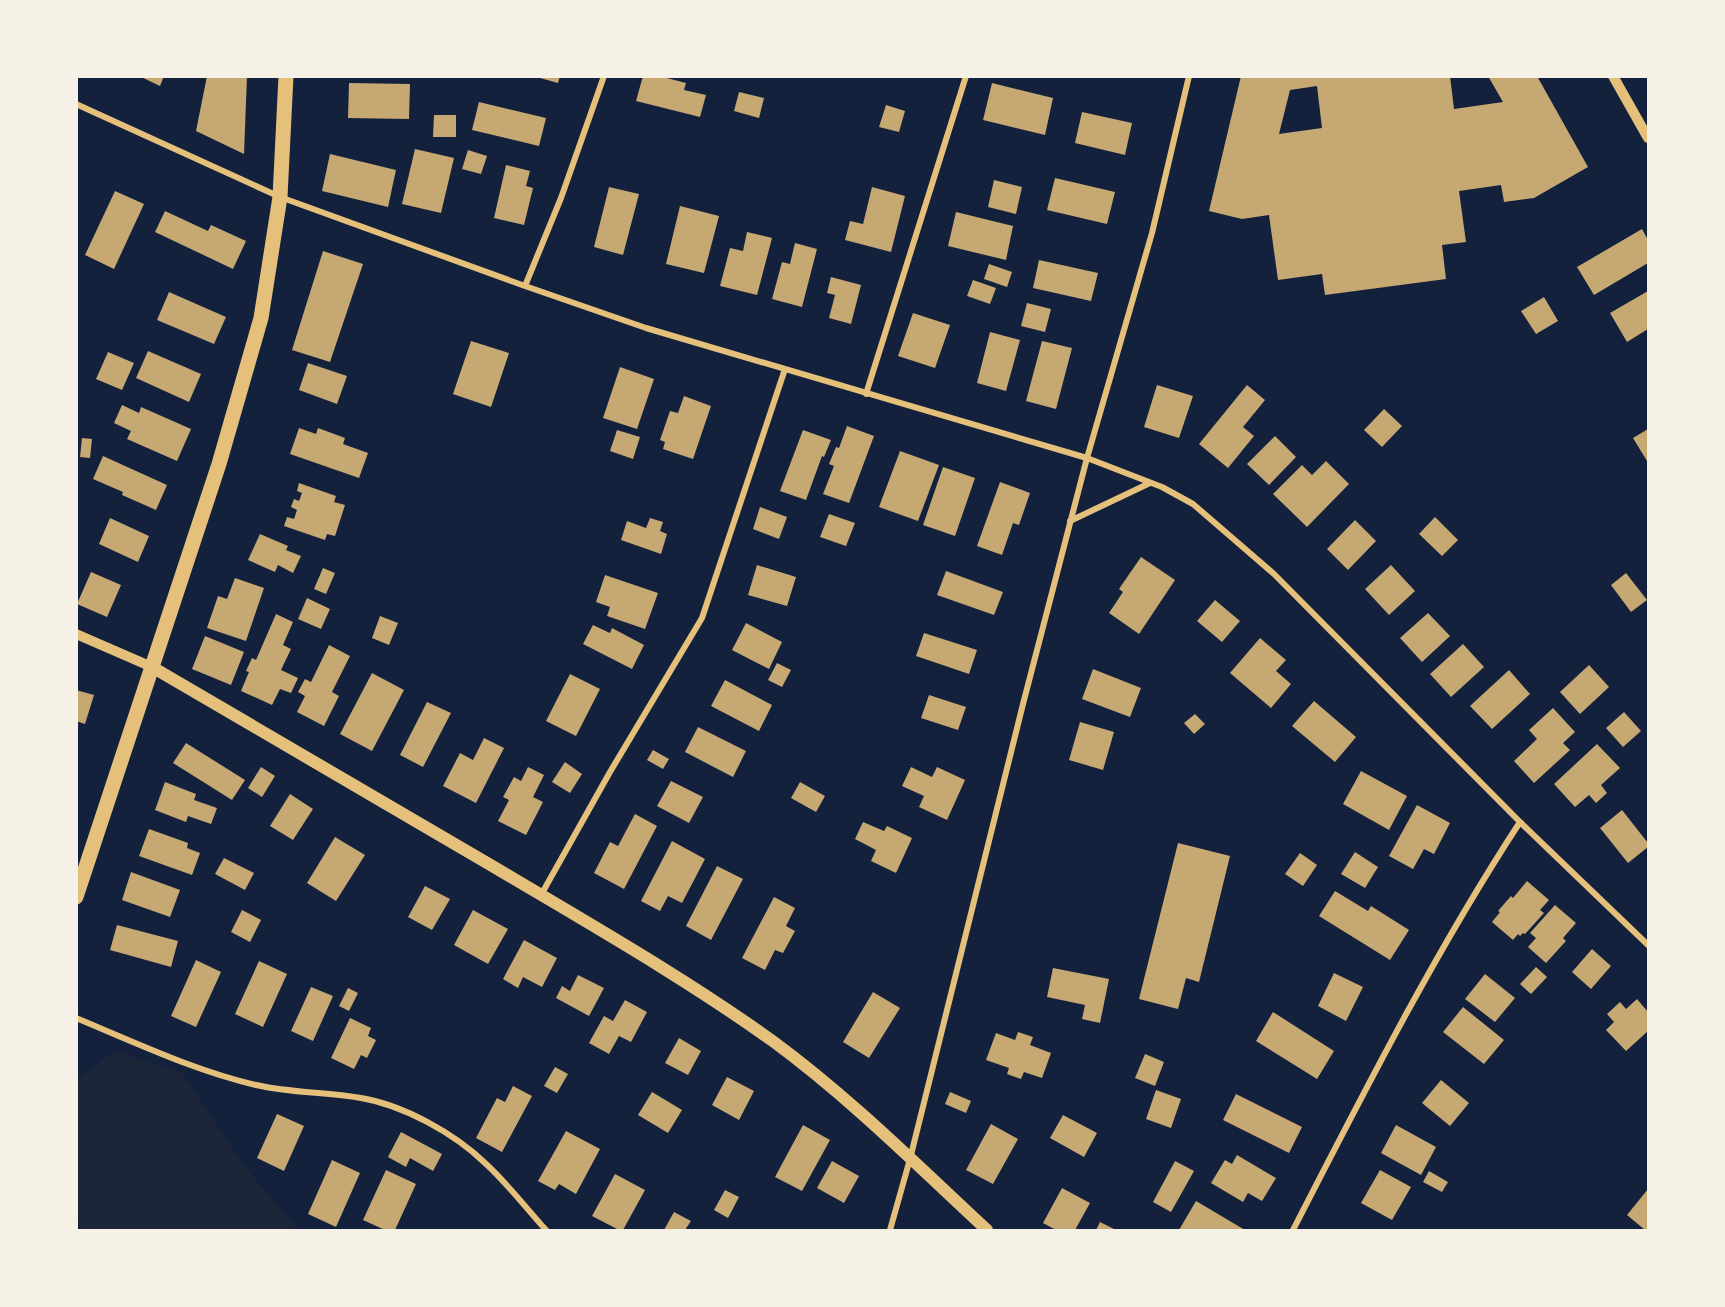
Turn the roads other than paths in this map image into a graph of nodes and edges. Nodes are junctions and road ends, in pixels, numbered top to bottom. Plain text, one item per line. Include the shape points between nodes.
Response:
1 (286, 76) edge
2 (604, 76) edge
3 (966, 76) edge
4 (1189, 76) edge
5 (1614, 76) edge
6 (76, 104) edge
7 (1648, 138) edge
8 (280, 197) junction
9 (525, 286) junction
10 (785, 369) junction
11 (866, 394) junction
12 (1087, 458) junction
13 (1149, 483) junction
14 (1070, 521) junction
15 (76, 634) edge
16 (152, 667) junction
17 (1520, 822) junction
18 (541, 895) junction
19 (76, 897) edge
20 (1648, 945) edge
21 (76, 1018) edge
22 (910, 1159) junction
23 (546, 1230) edge
24 (890, 1230) edge
25 (987, 1230) edge
26 (1293, 1230) edge

1 - 8 main road
2 - 9 street
3 - 11 street
4 - 12 street via 1152,233
5 - 7 street
6 - 8 street
8 - 9 street
8 - 16 main road via 261,318 219,464
9 - 10 street via 646,328
10 - 11 street
10 - 18 street via 702,618
11 - 12 street
12 - 13 street
12 - 14 street
13 - 14 street
13 - 17 street via 1193,504 1274,574
14 - 22 street
15 - 16 street
16 - 18 main road
16 - 19 main road
17 - 20 street
17 - 26 street via 1377,1067
18 - 22 main road via 775,1043
21 - 23 street via 227,1077 283,1090 360,1098 404,1111 453,1138 484,1162
22 - 24 street
22 - 25 main road

